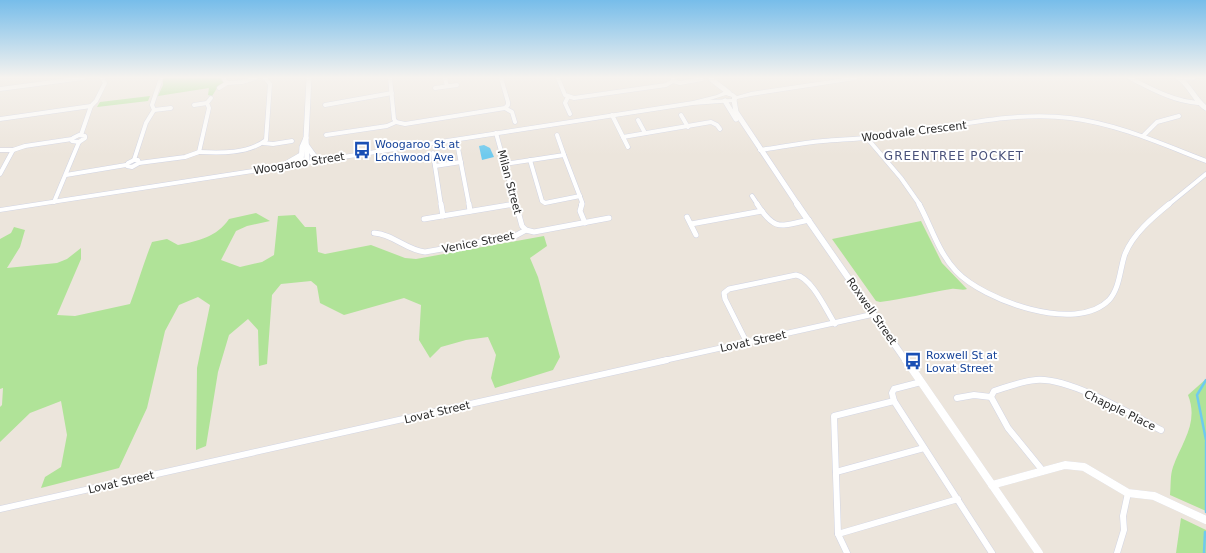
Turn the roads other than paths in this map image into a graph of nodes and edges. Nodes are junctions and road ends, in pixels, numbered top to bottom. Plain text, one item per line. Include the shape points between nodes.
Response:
1 (208, 103) edge
2 (93, 104) edge
3 (152, 104) edge
4 (202, 104) edge
5 (269, 104) edge
6 (308, 104) edge
7 (331, 104) edge
8 (393, 104) edge
9 (508, 104) edge
10 (565, 104) edge
11 (688, 104) edge
12 (726, 104) edge
13 (734, 104) edge
14 (194, 105) dead end
15 (326, 105) dead end
16 (91, 106) junction
17 (171, 108) dead end
18 (505, 108) junction
19 (154, 110) junction
20 (570, 114) dead end
21 (612, 115) junction
22 (680, 115) dead end
23 (1179, 116) dead end
24 (0, 119) edge
25 (638, 120) dead end
26 (396, 122) junction
27 (515, 122) dead end
28 (688, 127) junction
29 (746, 128) junction
30 (720, 129) dead end
31 (496, 133) junction
32 (645, 133) junction
33 (81, 135) junction
34 (326, 135) dead end
35 (557, 135) dead end
36 (1143, 136) junction
37 (623, 137) junction
38 (306, 138) junction
39 (867, 138) junction
40 (72, 140) junction
41 (292, 141) dead end
42 (79, 142) junction
43 (263, 144) junction
44 (308, 146) junction
45 (628, 147) dead end
46 (458, 148) dead end
47 (0, 150) edge
48 (13, 150) junction
49 (760, 150) junction
50 (199, 152) junction
51 (433, 153) dead end
52 (564, 155) junction
53 (301, 156) junction
54 (134, 160) junction
55 (320, 160) junction
56 (530, 160) junction
57 (1206, 161) edge
58 (461, 162) junction
59 (139, 163) junction
60 (304, 163) junction
61 (505, 164) junction
62 (126, 165) junction
63 (282, 166) junction
64 (435, 166) junction
65 (0, 174) edge
66 (1206, 174) edge
67 (66, 175) junction
68 (580, 196) junction
69 (752, 196) dead end
70 (54, 202) junction
71 (516, 204) junction
72 (0, 210) edge
73 (470, 211) junction
74 (762, 211) junction
75 (443, 216) junction
76 (687, 217) dead end
77 (609, 218) dead end
78 (424, 219) dead end
79 (809, 220) junction
80 (585, 223) junction
81 (691, 224) junction
82 (526, 230) junction
83 (374, 233) dead end
84 (696, 235) dead end
85 (874, 314) junction
86 (835, 324) junction
87 (747, 343) junction
88 (921, 382) junction
89 (991, 397) junction
90 (957, 398) dead end
91 (894, 401) junction
92 (1161, 430) dead end
93 (924, 448) junction
94 (1043, 471) junction
95 (836, 472) junction
96 (992, 485) junction
97 (1128, 492) junction
98 (958, 500) junction
99 (0, 509) edge
100 (1206, 520) edge
101 (838, 534) junction
102 (847, 553) edge
103 (992, 553) edge
104 (1039, 553) edge
105 (1117, 553) edge

1 - 50 street
2 - 16 street
3 - 19 street
4 - 14 street
5 - 43 street via 266,140
6 - 38 street
7 - 15 street
8 - 26 street
9 - 18 street
10 - 20 street
11 - 21 main road, Woogaroo Street
12 - 29 street, Roxwell Street via 734,117
13 - 29 street, Roxwell Street
16 - 24 street
16 - 33 street via 91,113
17 - 19 street
18 - 26 street via 405,124
18 - 27 street via 512,112
19 - 54 street via 146,122
21 - 31 main road, Woogaroo Street
21 - 37 street
22 - 28 street
23 - 36 street via 1156,122
25 - 32 street
26 - 34 street via 387,126
28 - 30 street via 706,120 715,123
28 - 32 street
29 - 49 street, Roxwell Street
31 - 55 main road, Woogaroo Street
31 - 61 street, Milan Street
32 - 37 street
33 - 40 street
33 - 42 street via 85,138
35 - 52 street
36 - 39 street, Woodvale Crescent via 1089,121 1038,116
36 - 57 street, Woodvale Crescent
37 - 45 street
38 - 44 street
38 - 53 street
39 - 49 street, Woodvale Crescent via 812,142
39 - 66 street via 912,195 945,257 972,285 1017,306 1064,314 1090,310 1109,300 1115,292 1124,256 1135,236
40 - 42 street
40 - 48 street
41 - 43 street
42 - 67 street
43 - 50 street via 213,153
44 - 55 street
44 - 60 street
46 - 58 street
47 - 48 street
48 - 65 street
49 - 79 street, Roxwell Street
50 - 59 street via 185,157
51 - 64 street
52 - 56 street
52 - 68 street
53 - 60 street
53 - 63 street
54 - 59 street via 138,160
54 - 62 street
55 - 60 main road, Woogaroo Street
56 - 61 street
56 - 68 street via 542,201 545,203
58 - 64 street
58 - 73 street
59 - 62 street via 132,167
60 - 63 main road, Woogaroo Street
61 - 71 street, Milan Street
62 - 67 street
63 - 70 main road, Woogaroo Street
64 - 75 street
67 - 70 street
68 - 80 street via 580,211
69 - 74 street
70 - 72 main road, Woogaroo Street
71 - 73 street
71 - 82 street, Milan Street via 522,226
73 - 75 street
74 - 79 street via 769,222 776,226
74 - 81 street
75 - 78 street
76 - 81 street
77 - 80 street, Venice Street
79 - 85 street, Roxwell Street
80 - 82 street, Venice Street via 534,232
81 - 84 street
82 - 83 street, Venice Street via 515,236 425,252 413,250 384,234
85 - 86 street, Lovat Street
85 - 88 street, Roxwell Street
86 - 87 street, Lovat Street
86 - 87 street via 808,281 801,276 729,289 724,293 725,299
87 - 99 street, Lovat Street
88 - 91 street via 894,389
88 - 96 street, Roxwell Street
89 - 90 street via 974,395
89 - 92 street, Chapple Place via 994,391 1035,380 1059,382 1113,404
89 - 94 street via 1015,438
91 - 93 street
91 - 95 street via 834,416
93 - 95 street
93 - 98 street
94 - 96 street
94 - 97 street via 1065,465 1084,467
95 - 101 street
96 - 104 street, Roxwell Street
97 - 100 street via 1154,496
97 - 105 street via 1123,516 1124,530
98 - 101 street
98 - 103 street
101 - 102 street

